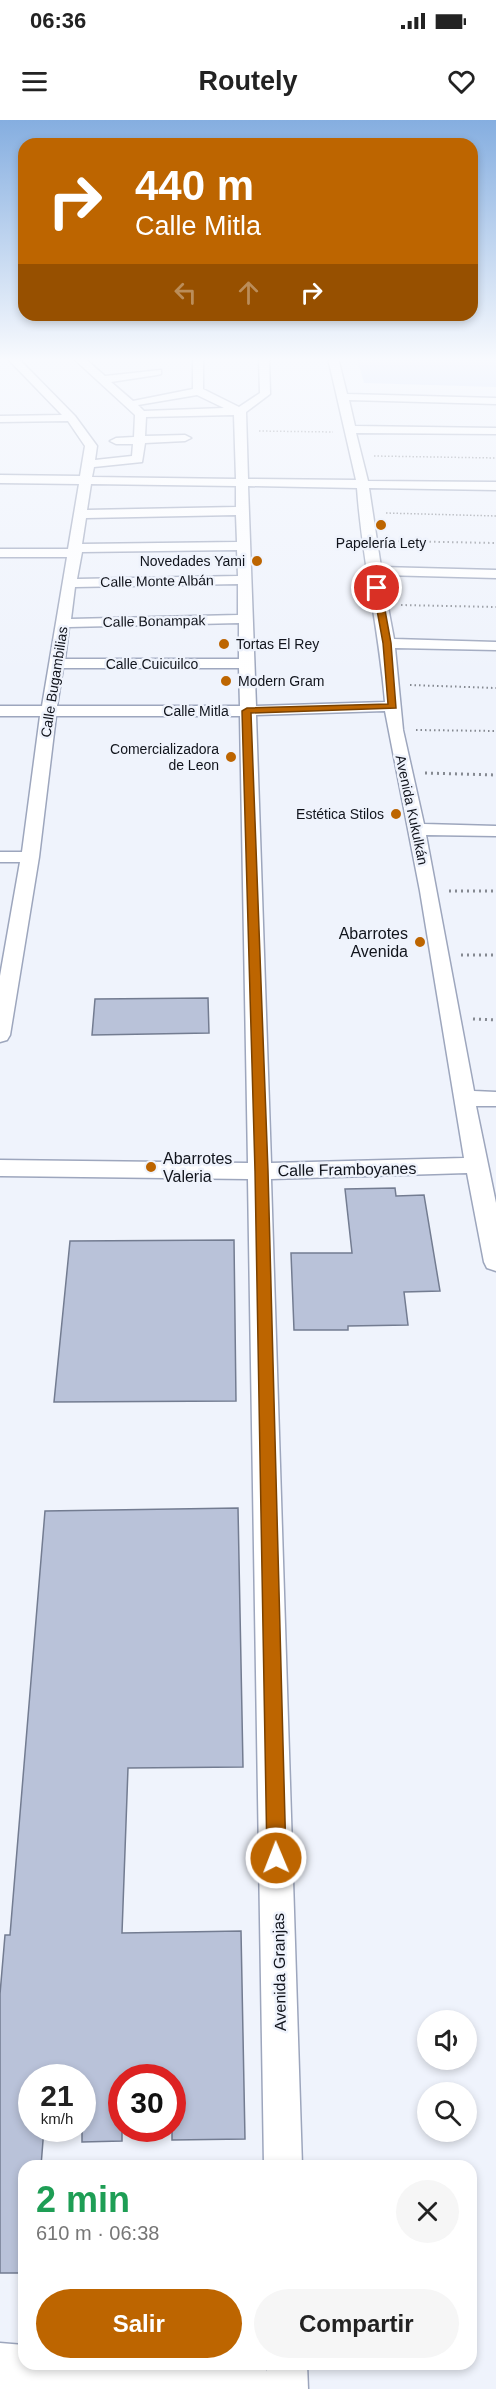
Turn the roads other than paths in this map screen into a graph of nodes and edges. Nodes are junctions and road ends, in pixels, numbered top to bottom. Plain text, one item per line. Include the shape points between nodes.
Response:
1 (88, 464) edge
2 (241, 464) edge
3 (357, 464) edge
4 (0, 479) edge
5 (85, 480) junction
6 (242, 481) junction
7 (363, 484) junction
8 (496, 486) edge
9 (242, 511) junction
10 (81, 514) junction
11 (243, 546) junction
12 (76, 550) junction
13 (0, 553) edge
14 (375, 571) junction
15 (496, 574) edge
16 (244, 580) junction
17 (70, 582) junction
18 (245, 619) junction
19 (64, 623) junction
20 (387, 643) junction
21 (496, 646) edge
22 (57, 663) junction
23 (247, 664) junction
24 (393, 706) junction
25 (49, 710) junction
26 (0, 711) edge
27 (247, 711) junction
28 (416, 829) junction
29 (496, 831) edge
30 (0, 857) edge
31 (30, 857) junction
32 (0, 1035) edge
33 (464, 1098) junction
34 (496, 1099) edge
35 (478, 1165) junction
36 (0, 1168) edge
37 (262, 1171) junction
38 (496, 1262) edge
39 (283, 2160) edge
40 (287, 2370) edge
41 (0, 2371) edge
42 (246, 2389) edge
43 (287, 2389) edge

1 - 5 street, Calle Bugambilias
2 - 6 street, Avenida Granjas
3 - 7 street, Avenida Kukulkán
4 - 5 street
5 - 6 street
5 - 10 street, Calle Bugambilias
6 - 7 street
6 - 9 street, Avenida Granjas
7 - 8 street
7 - 14 street, Avenida Kukulkán
9 - 10 street
9 - 11 street, Avenida Granjas
10 - 12 street, Calle Bugambilias
11 - 12 street
11 - 16 street, Avenida Granjas
12 - 13 street
12 - 17 street, Calle Bugambilias
14 - 15 street
14 - 20 street, Avenida Kukulkán
16 - 17 street, Calle Monte Albán
16 - 18 street, Avenida Granjas
17 - 19 street, Calle Bugambilias
18 - 19 street, Calle Bonampak
18 - 23 street, Avenida Granjas
19 - 22 street, Calle Bugambilias
20 - 21 street
20 - 24 street, Avenida Kukulkán
22 - 23 street, Calle Cuicuilco
22 - 25 street, Calle Bugambilias
23 - 27 street, Avenida Granjas
24 - 27 street, Calle Mitla
24 - 28 street, Avenida Kukulkán
25 - 26 street, Calle Mitla
25 - 27 street, Calle Mitla
25 - 31 street, Calle Bugambilias
27 - 37 street, Avenida Granjas
28 - 29 street
28 - 33 street, Avenida Kukulkán
30 - 31 street
31 - 32 street, Calle Bugambilias
33 - 34 street
33 - 35 street, Avenida Kukulkán
35 - 37 street, Calle Framboyanes
35 - 38 street, Avenida Kukulkán
36 - 37 street, Calle Framboyanes
37 - 39 street, Avenida Granjas
40 - 43 street
41 - 42 main road

